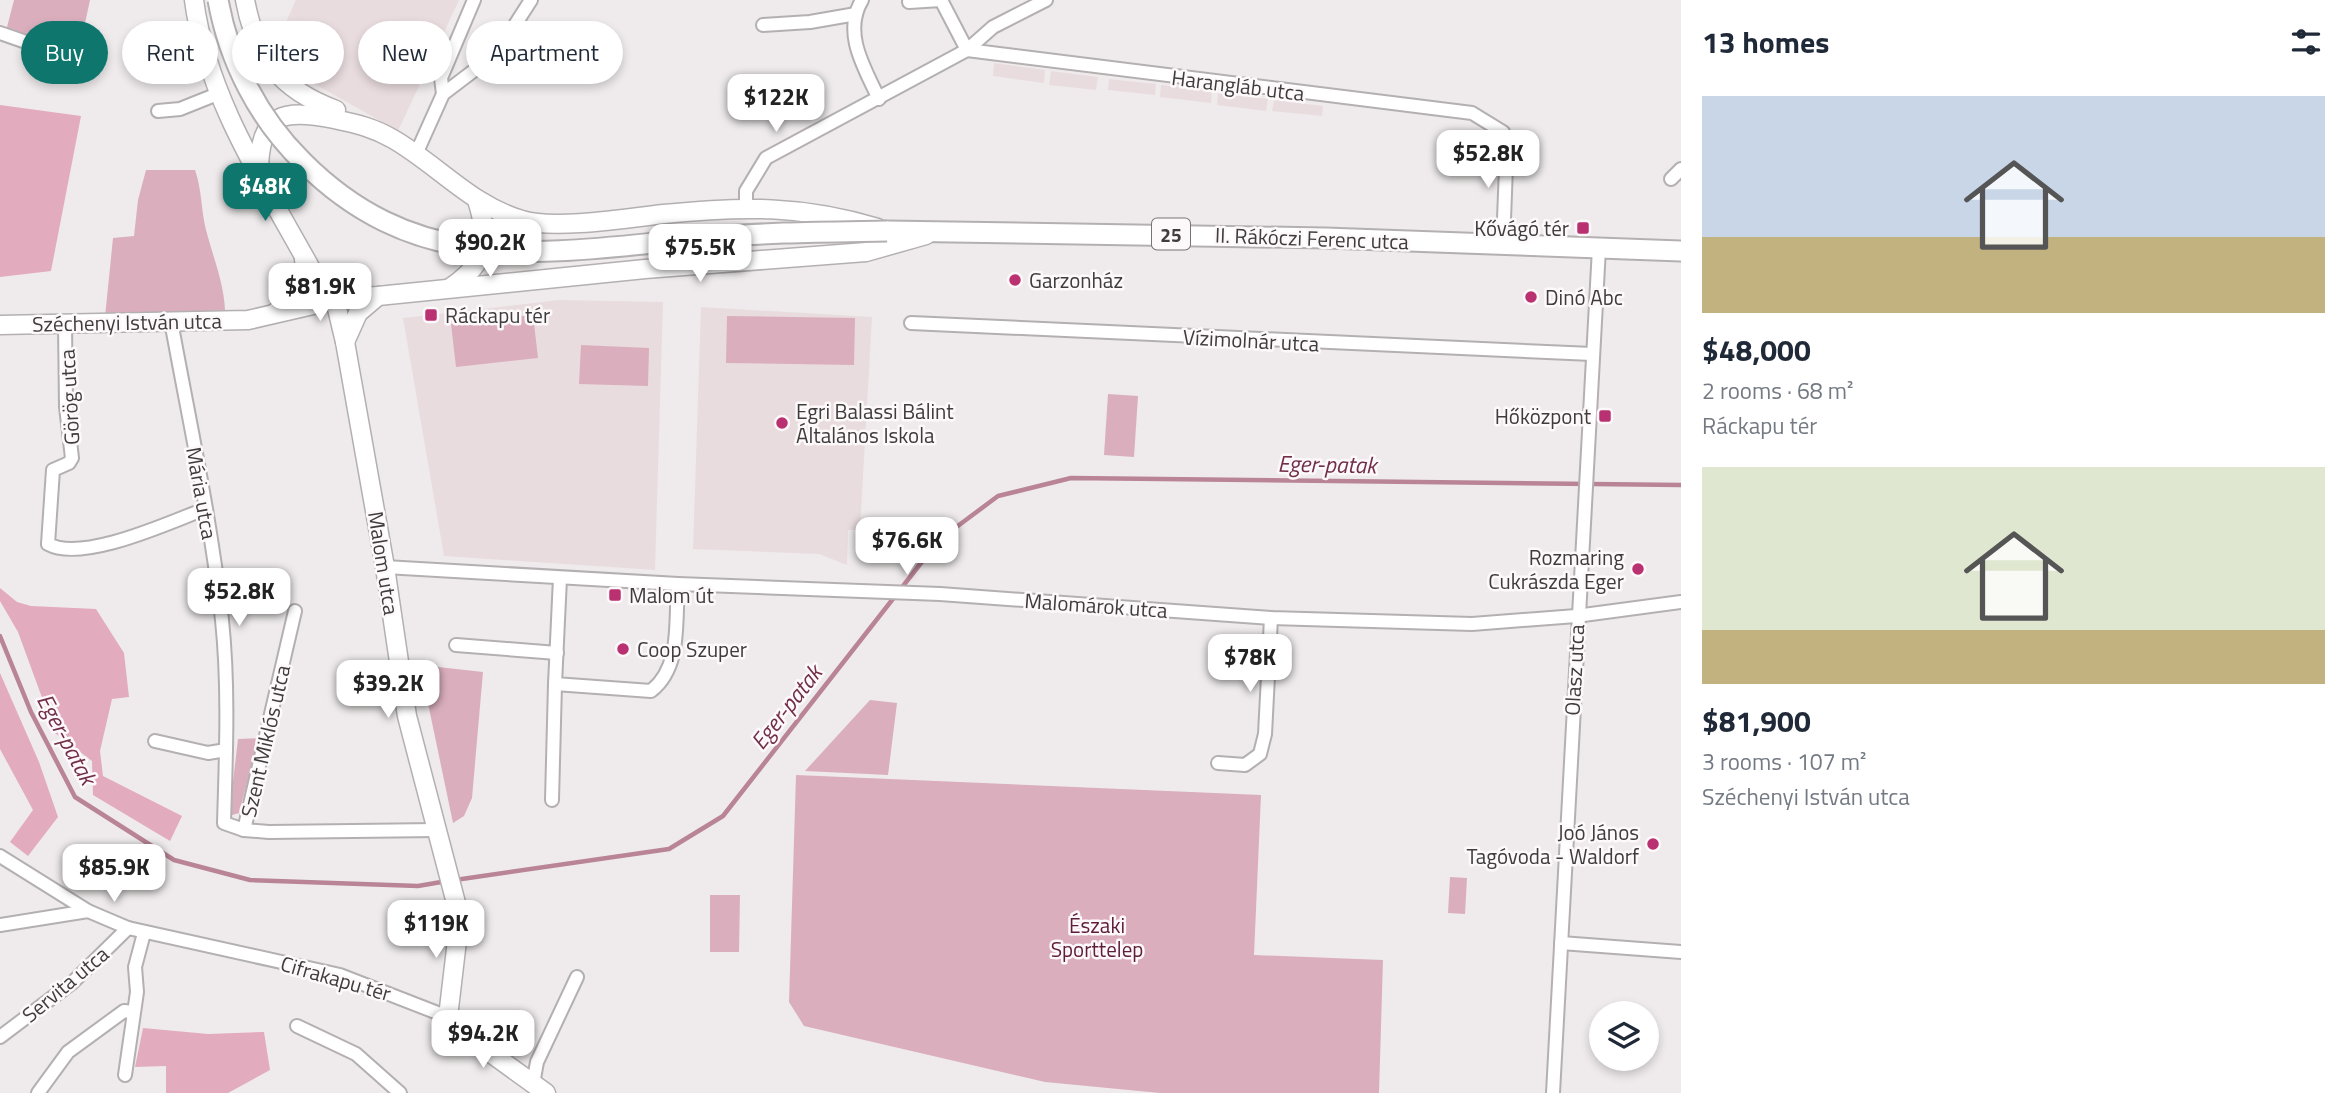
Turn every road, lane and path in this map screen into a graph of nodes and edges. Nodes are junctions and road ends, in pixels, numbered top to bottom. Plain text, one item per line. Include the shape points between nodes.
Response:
1 (194, 0) edge
2 (218, 0) edge
3 (245, 0) edge
4 (474, 0) edge
5 (531, 0) edge
6 (1046, 0) edge
7 (909, 2) dead end
8 (859, 6) edge
9 (763, 25) dead end
10 (0, 33) edge
11 (21, 40) edge
12 (967, 50) junction
13 (220, 93) junction
14 (443, 94) junction
15 (880, 99) junction
16 (158, 111) dead end
17 (357, 121) junction
18 (416, 154) junction
19 (1681, 169) edge
20 (259, 172) junction
21 (1671, 179) dead end
22 (477, 200) junction
23 (746, 208) junction
24 (526, 222) junction
25 (887, 231) junction
26 (942, 231) junction
27 (485, 237) junction
28 (1503, 245) junction
29 (1599, 248) junction
30 (1681, 251) edge
31 (304, 256) junction
32 (447, 290) junction
33 (334, 296) junction
34 (378, 296) junction
35 (272, 316) junction
36 (171, 321) junction
37 (911, 323) dead end
38 (0, 325) edge
39 (65, 325) junction
40 (345, 342) junction
41 (1592, 354) junction
42 (205, 509) junction
43 (385, 567) junction
44 (560, 578) junction
45 (678, 584) junction
46 (1681, 602) edge
47 (295, 611) dead end
48 (1576, 616) junction
49 (1271, 618) junction
50 (456, 645) dead end
51 (556, 653) junction
52 (555, 684) junction
53 (155, 741) dead end
54 (226, 750) junction
55 (1218, 763) dead end
56 (552, 800) dead end
57 (244, 830) junction
58 (437, 830) junction
59 (0, 856) edge
60 (88, 911) junction
61 (0, 925) edge
62 (128, 928) junction
63 (148, 934) junction
64 (1561, 943) junction
65 (1681, 952) edge
66 (577, 977) dead end
67 (133, 1012) junction
68 (448, 1017) junction
69 (297, 1026) dead end
70 (0, 1037) edge
71 (125, 1075) dead end
72 (539, 1089) edge
73 (38, 1093) edge
74 (400, 1093) edge
75 (1553, 1093) edge

1 - 13 main road
2 - 25 main road, II. Rákóczi Ferenc utca / 25, bridge via 242,77 289,148 323,182 359,208 403,230 448,245 558,253 758,234
3 - 17 main road via 257,43 272,69 288,86
4 - 14 street via 441,78
5 - 14 street via 496,53
6 - 12 street via 993,27
7 - 12 street via 941,0
8 - 9 street via 810,22
8 - 15 street via 853,33
10 - 11 street
12 - 15 street
12 - 28 street, Harangláb utca via 1472,113 1503,132
13 - 16 street via 180,109
13 - 20 main road
14 - 18 street
15 - 23 street via 766,158 746,191
17 - 18 main road
17 - 20 main road via 282,115 268,130
18 - 22 main road
19 - 21 street
20 - 31 main road
22 - 24 main road, II. Rákóczi Ferenc utca
22 - 27 main road
23 - 24 main road, II. Rákóczi Ferenc utca via 592,222
23 - 25 main road, II. Rákóczi Ferenc utca via 831,214
24 - 27 main road via 506,225
25 - 26 main road, II. Rákóczi Ferenc utca / 25
26 - 28 main road, II. Rákóczi Ferenc utca / 25
26 - 32 main road, II. Rákóczi Ferenc utca via 866,252
27 - 32 main road via 481,260
28 - 29 main road, II. Rákóczi Ferenc utca / 25
29 - 30 main road, II. Rákóczi Ferenc utca / 25
29 - 41 street, Olasz utca
31 - 33 main road via 321,287
31 - 35 main road via 303,285
32 - 34 main road
33 - 34 main road
33 - 35 main road, Széchenyi István utca
33 - 40 main road, Malom utca
34 - 40 main road via 358,313
35 - 36 main road, Széchenyi István utca
36 - 39 main road, Széchenyi István utca
36 - 42 street, Mária utca
37 - 41 street, Vízimolnár utca
38 - 39 main road, Széchenyi István utca
39 - 42 street, Görög utca via 72,458 53,471 48,544 56,549 88,547
40 - 43 main road, Malom utca
41 - 48 street, Olasz utca
42 - 54 street, Mária utca via 222,623
43 - 44 street, Malomárok utca
43 - 58 main road, Malom utca via 407,716
44 - 45 street, Malomárok utca
44 - 51 street
45 - 49 street, Malomárok utca via 937,595
45 - 52 street via 673,662 665,680 651,691
46 - 48 street, Malomárok utca
47 - 57 street, Szent Miklós utca
48 - 49 street, Malomárok utca via 1472,624
48 - 64 street, Olasz utca
49 - 55 street via 1260,754 1245,765
50 - 51 street
51 - 52 street
52 - 56 street
53 - 54 street via 208,753
54 - 57 street, Mária utca via 224,823
57 - 58 street
58 - 68 main road via 456,903 458,932
59 - 60 street, Cifrakapu tér
60 - 61 street
60 - 62 street, Cifrakapu tér
62 - 63 street, Cifrakapu tér
62 - 70 street, Servita utca via 73,982
63 - 67 street via 135,967
63 - 68 street, Cifrakapu tér via 340,975
64 - 65 street
64 - 75 street, Olasz utca
66 - 72 street via 537,1062
67 - 71 street
67 - 73 street via 124,1011 68,1052
68 - 72 main road via 456,1028
69 - 74 street via 356,1054

